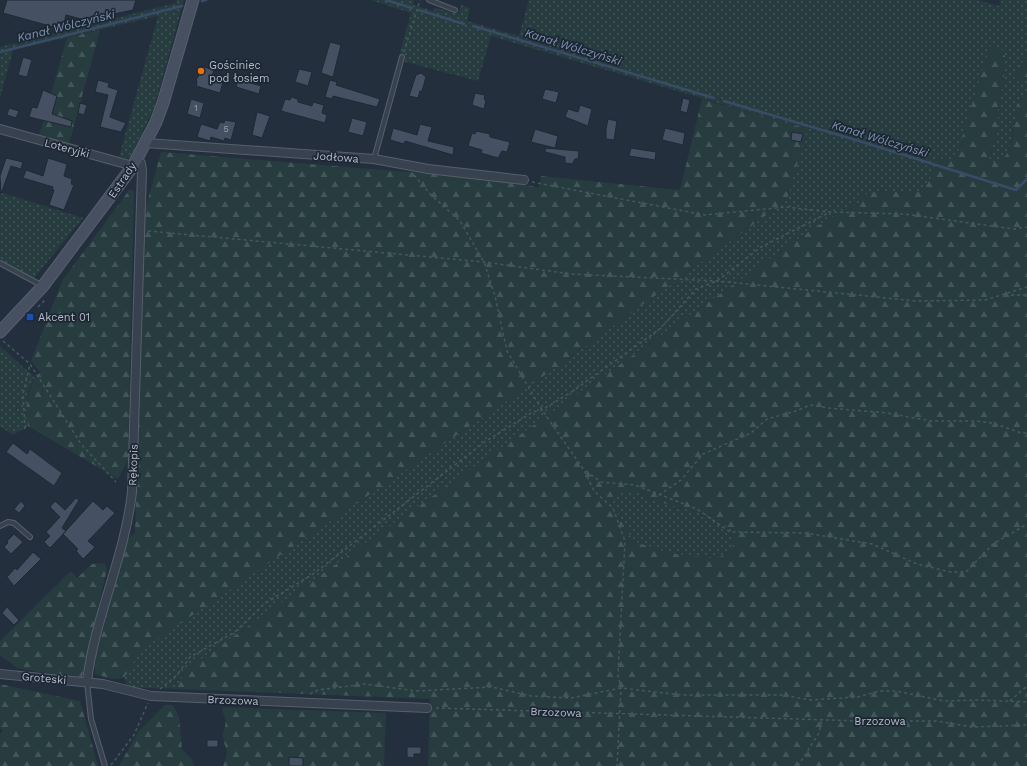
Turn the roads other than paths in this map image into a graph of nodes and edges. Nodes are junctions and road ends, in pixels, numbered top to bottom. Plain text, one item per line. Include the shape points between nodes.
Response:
1 (193, 0) edge
2 (429, 0) edge
3 (455, 10) dead end
4 (402, 57) road end
5 (0, 129) edge
6 (146, 142) junction
7 (374, 159) junction
8 (135, 162) junction
9 (524, 180) road end
10 (0, 263) edge
11 (43, 286) junction
12 (1, 336) edge
13 (0, 526) edge
14 (30, 537) dead end
15 (0, 674) edge
16 (87, 681) junction
17 (427, 708) road end
18 (105, 766) edge

1 - 6 main road, Estrady via 163,104
2 - 3 lane
4 - 7 lane
5 - 8 street, Loteryjki
6 - 7 street, Jodłowa
6 - 8 main road, Estrady
7 - 9 street, Jodłowa
8 - 11 main road, Estrady
8 - 16 street, Rękopis via 141,163 142,170 131,504 99,622
10 - 11 lane
11 - 12 main road, Estrady
13 - 14 lane via 8,522 14,523
15 - 16 street, Groteski
16 - 17 street, Brzozowa via 151,696
16 - 18 lane, Rękopis via 91,719

